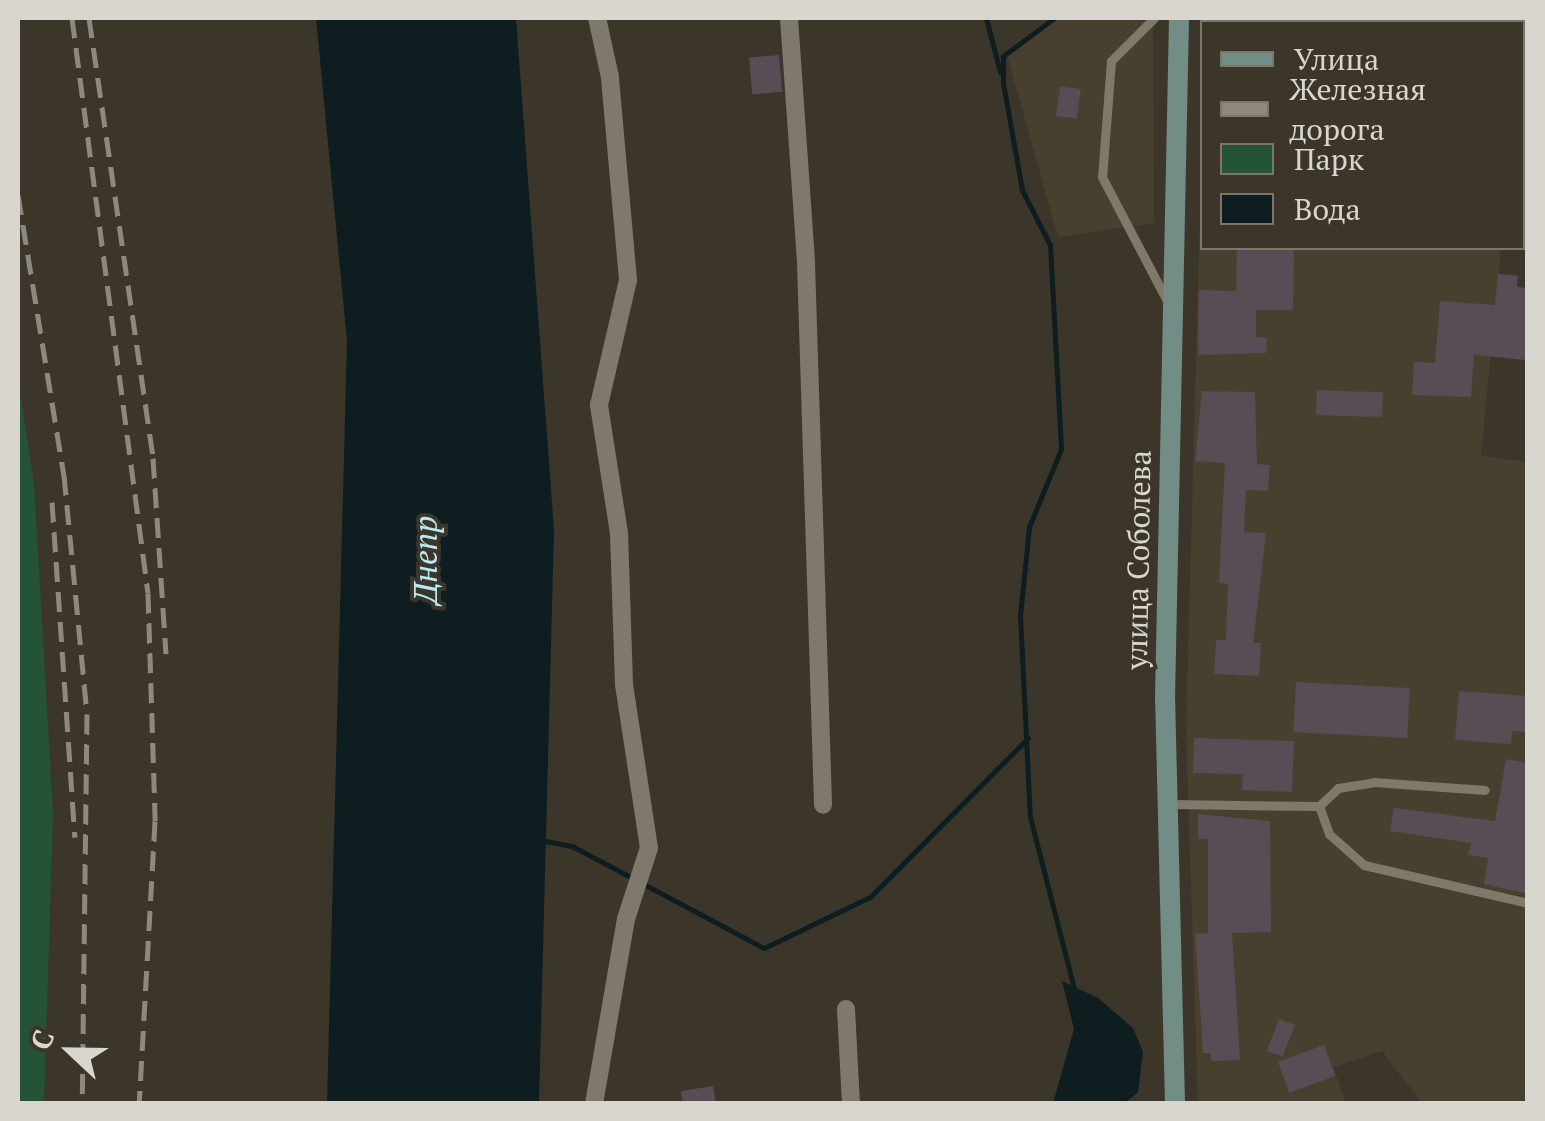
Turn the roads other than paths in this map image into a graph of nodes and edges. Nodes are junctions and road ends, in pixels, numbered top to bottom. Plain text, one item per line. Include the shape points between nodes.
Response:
1 (597, 18) edge
2 (788, 18) edge
3 (1154, 18) edge
4 (1179, 18) edge
5 (1172, 311) junction
6 (1484, 790) dead end
7 (1168, 804) junction
8 (823, 805) dead end
9 (1319, 806) junction
10 (1528, 904) edge
11 (846, 1010) dead end
12 (594, 1104) edge
13 (851, 1104) edge
14 (1175, 1104) edge

1 - 12 street via 610,77 628,280 599,406 619,533 624,684 649,848 626,919
2 - 8 street via 808,318
3 - 5 lane via 1112,61 1102,177
4 - 5 street, улица Соболева
5 - 7 street, улица Соболева
6 - 9 lane via 1374,782 1338,788
7 - 9 lane
7 - 14 street, улица Соболева
9 - 10 lane via 1329,834 1364,865
11 - 13 street

